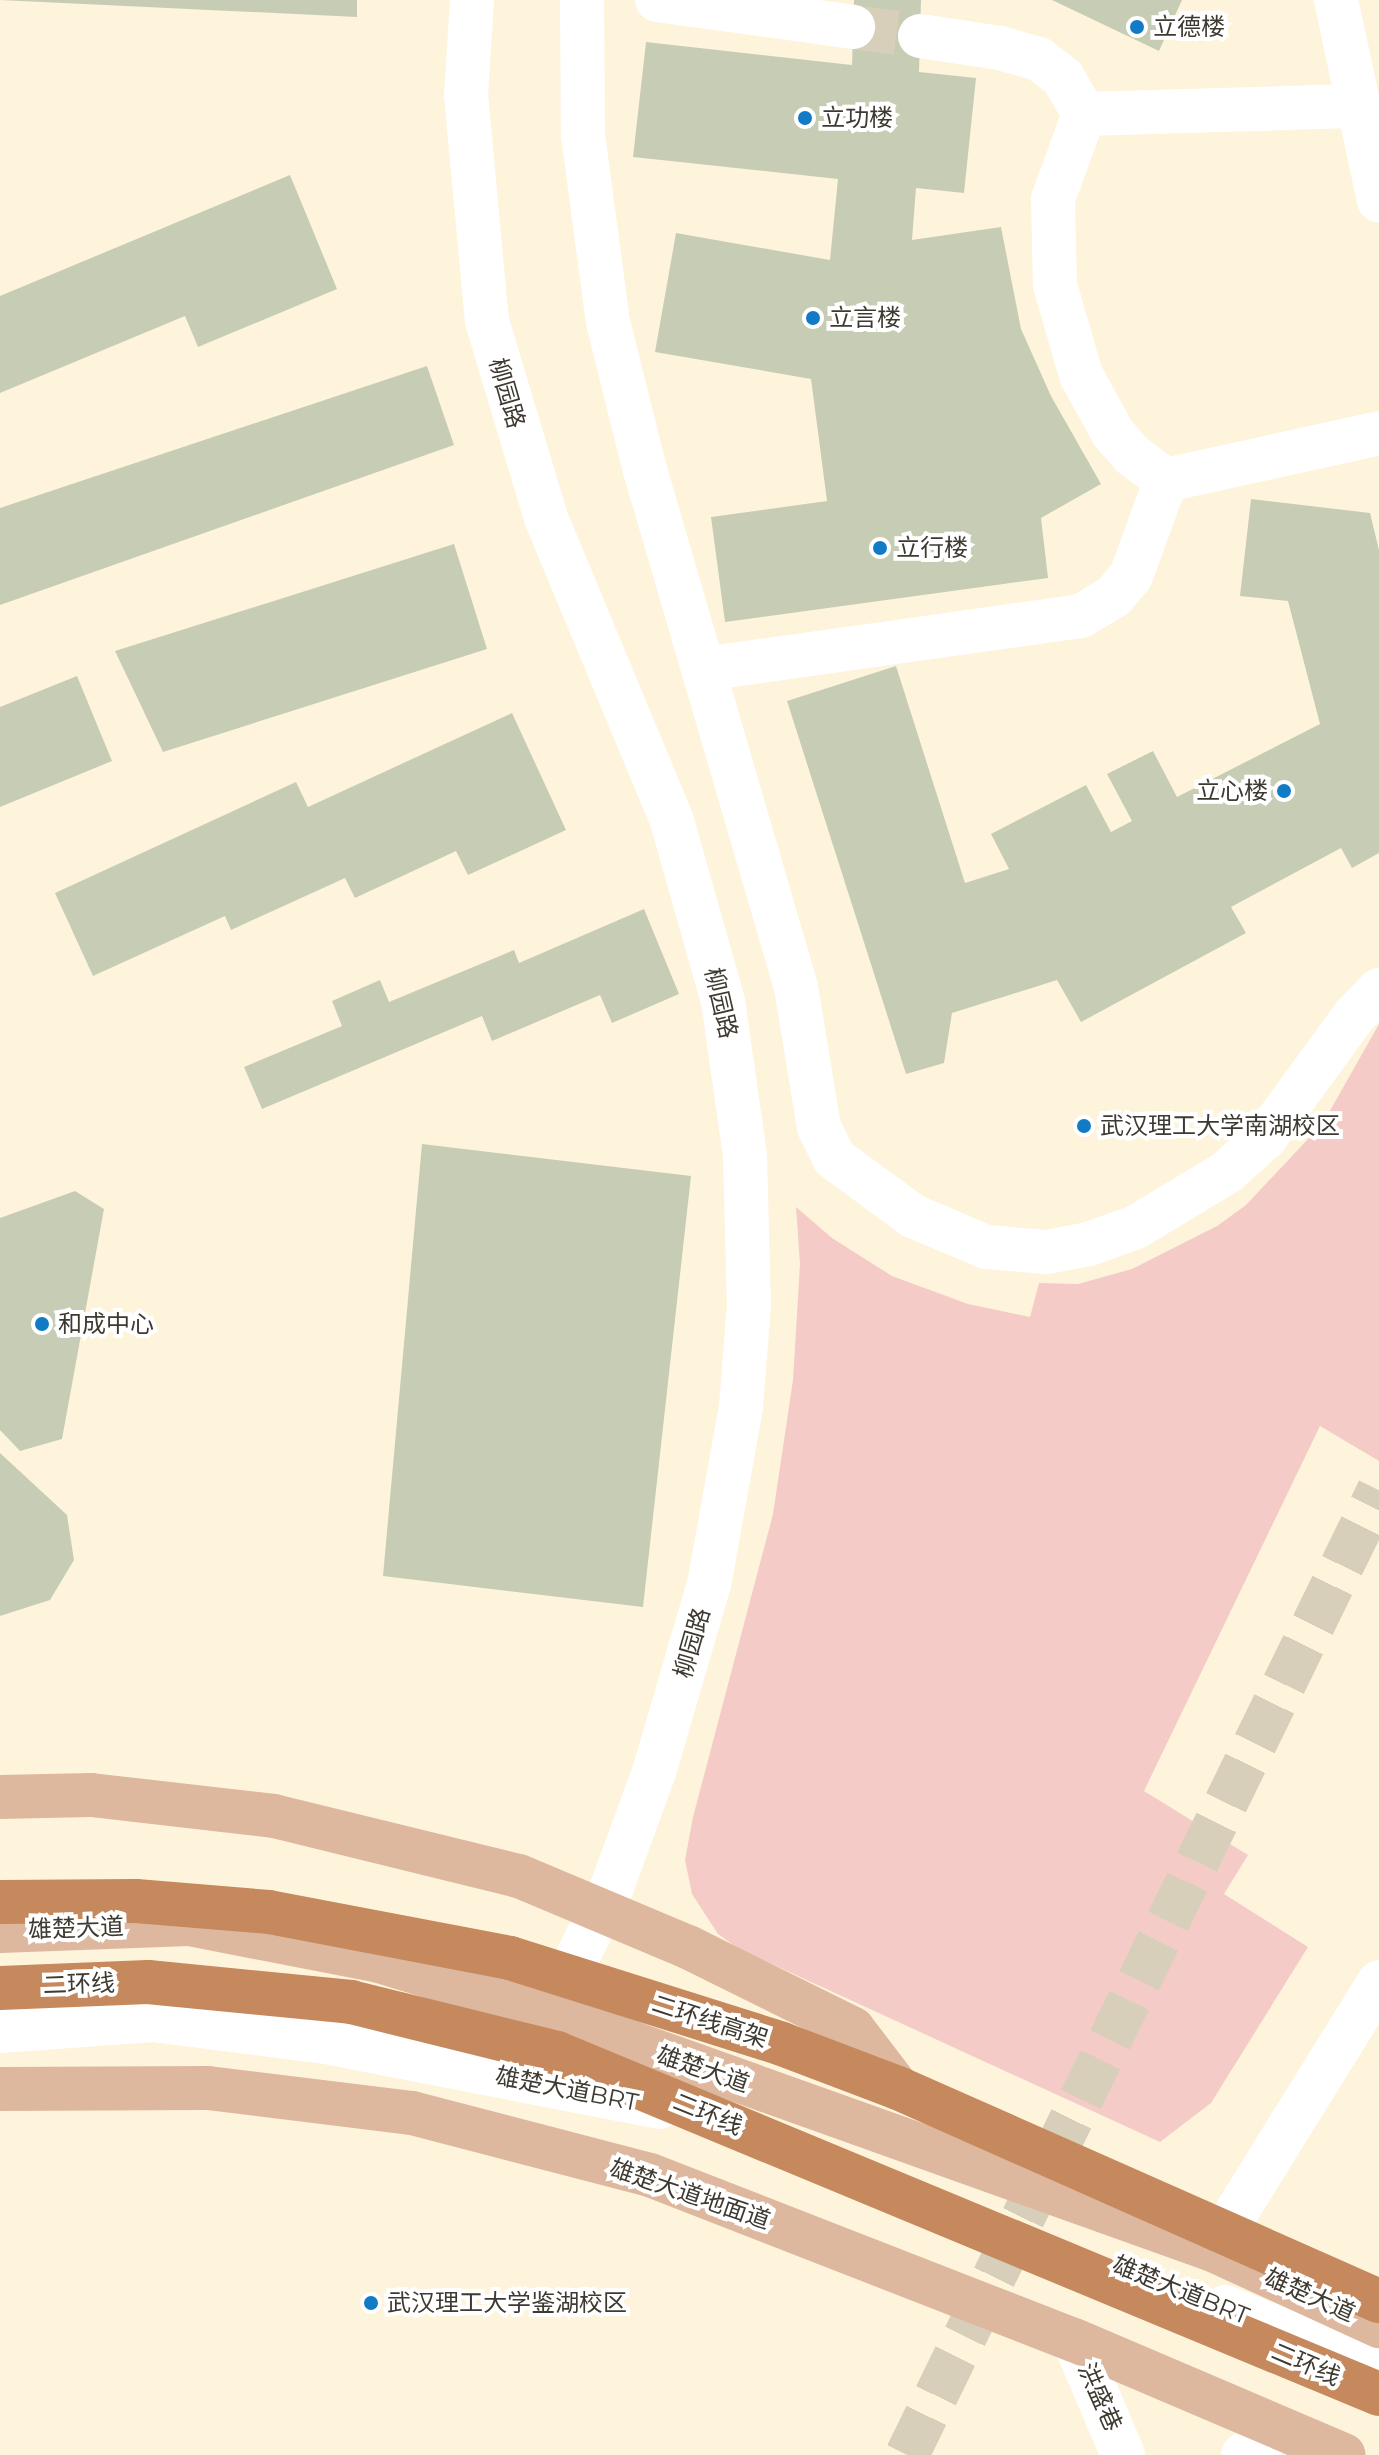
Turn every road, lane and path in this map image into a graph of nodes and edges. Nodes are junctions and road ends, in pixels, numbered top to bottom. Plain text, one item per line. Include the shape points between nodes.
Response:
1 (472, 0) edge
2 (582, 0) edge
3 (657, 0) edge
4 (1336, 0) edge
5 (853, 27) tunnel mouth
6 (920, 36) tunnel mouth
7 (1367, 110) edge
8 (1084, 114) junction
9 (1379, 200) edge
10 (1379, 433) edge
11 (1166, 480) junction
12 (704, 669) junction
13 (1379, 990) edge
14 (0, 1797) edge
15 (0, 1902) edge
16 (0, 1931) edge
17 (1379, 1982) edge
18 (0, 1988) edge
19 (549, 2013) junction
20 (0, 2031) edge
21 (898, 2088) junction
22 (0, 2089) edge
23 (1213, 2250) junction
24 (1379, 2301) edge
25 (1379, 2326) edge
26 (1074, 2340) junction
27 (1379, 2368) edge
28 (1379, 2394) edge
29 (1280, 2428) junction
30 (1123, 2455) edge
31 (1243, 2455) edge
32 (1343, 2455) edge

1 - 19 street, 柳园路 via 466,95 487,321 546,518 672,821 723,1001 745,1156 749,1305 741,1407 709,1584 654,1772 612,1887
2 - 12 street via 583,135 597,268 645,470
3 - 5 street
4 - 7 street
6 - 8 street via 1039,59 1063,78
7 - 8 street
7 - 9 street
8 - 11 street via 1053,199 1054,272 1061,315 1081,375 1113,433
10 - 11 street
11 - 12 street via 1131,576 1114,596 1081,616
12 - 13 street via 796,987 824,1143 873,1191 947,1233 986,1247 1047,1252 1136,1227 1193,1196 1265,1138
14 - 21 main road via 91,1795 259,1813 519,1876 688,1947 853,2029
15 - 21 highway, 二环线高架 via 136,1901 255,1910 397,1932 510,1958 782,2044
16 - 19 main road, 雄楚大道 via 189,1924 379,1961
17 - 23 street
18 - 28 highway, 二环线 via 148,1982 351,2002 557,2053
19 - 23 main road, 雄楚大道
20 - 27 street, 雄楚大道BRT via 153,2020 320,2041 794,2136
21 - 24 highway, 二环线高架
22 - 26 main road, 雄楚大道地面道 via 208,2088 412,2113 650,2175
23 - 25 main road, 雄楚大道
26 - 29 main road, 雄楚大道地面道
26 - 30 street, 洪盛巷
29 - 31 street
29 - 32 main road, 雄楚大道地面道

